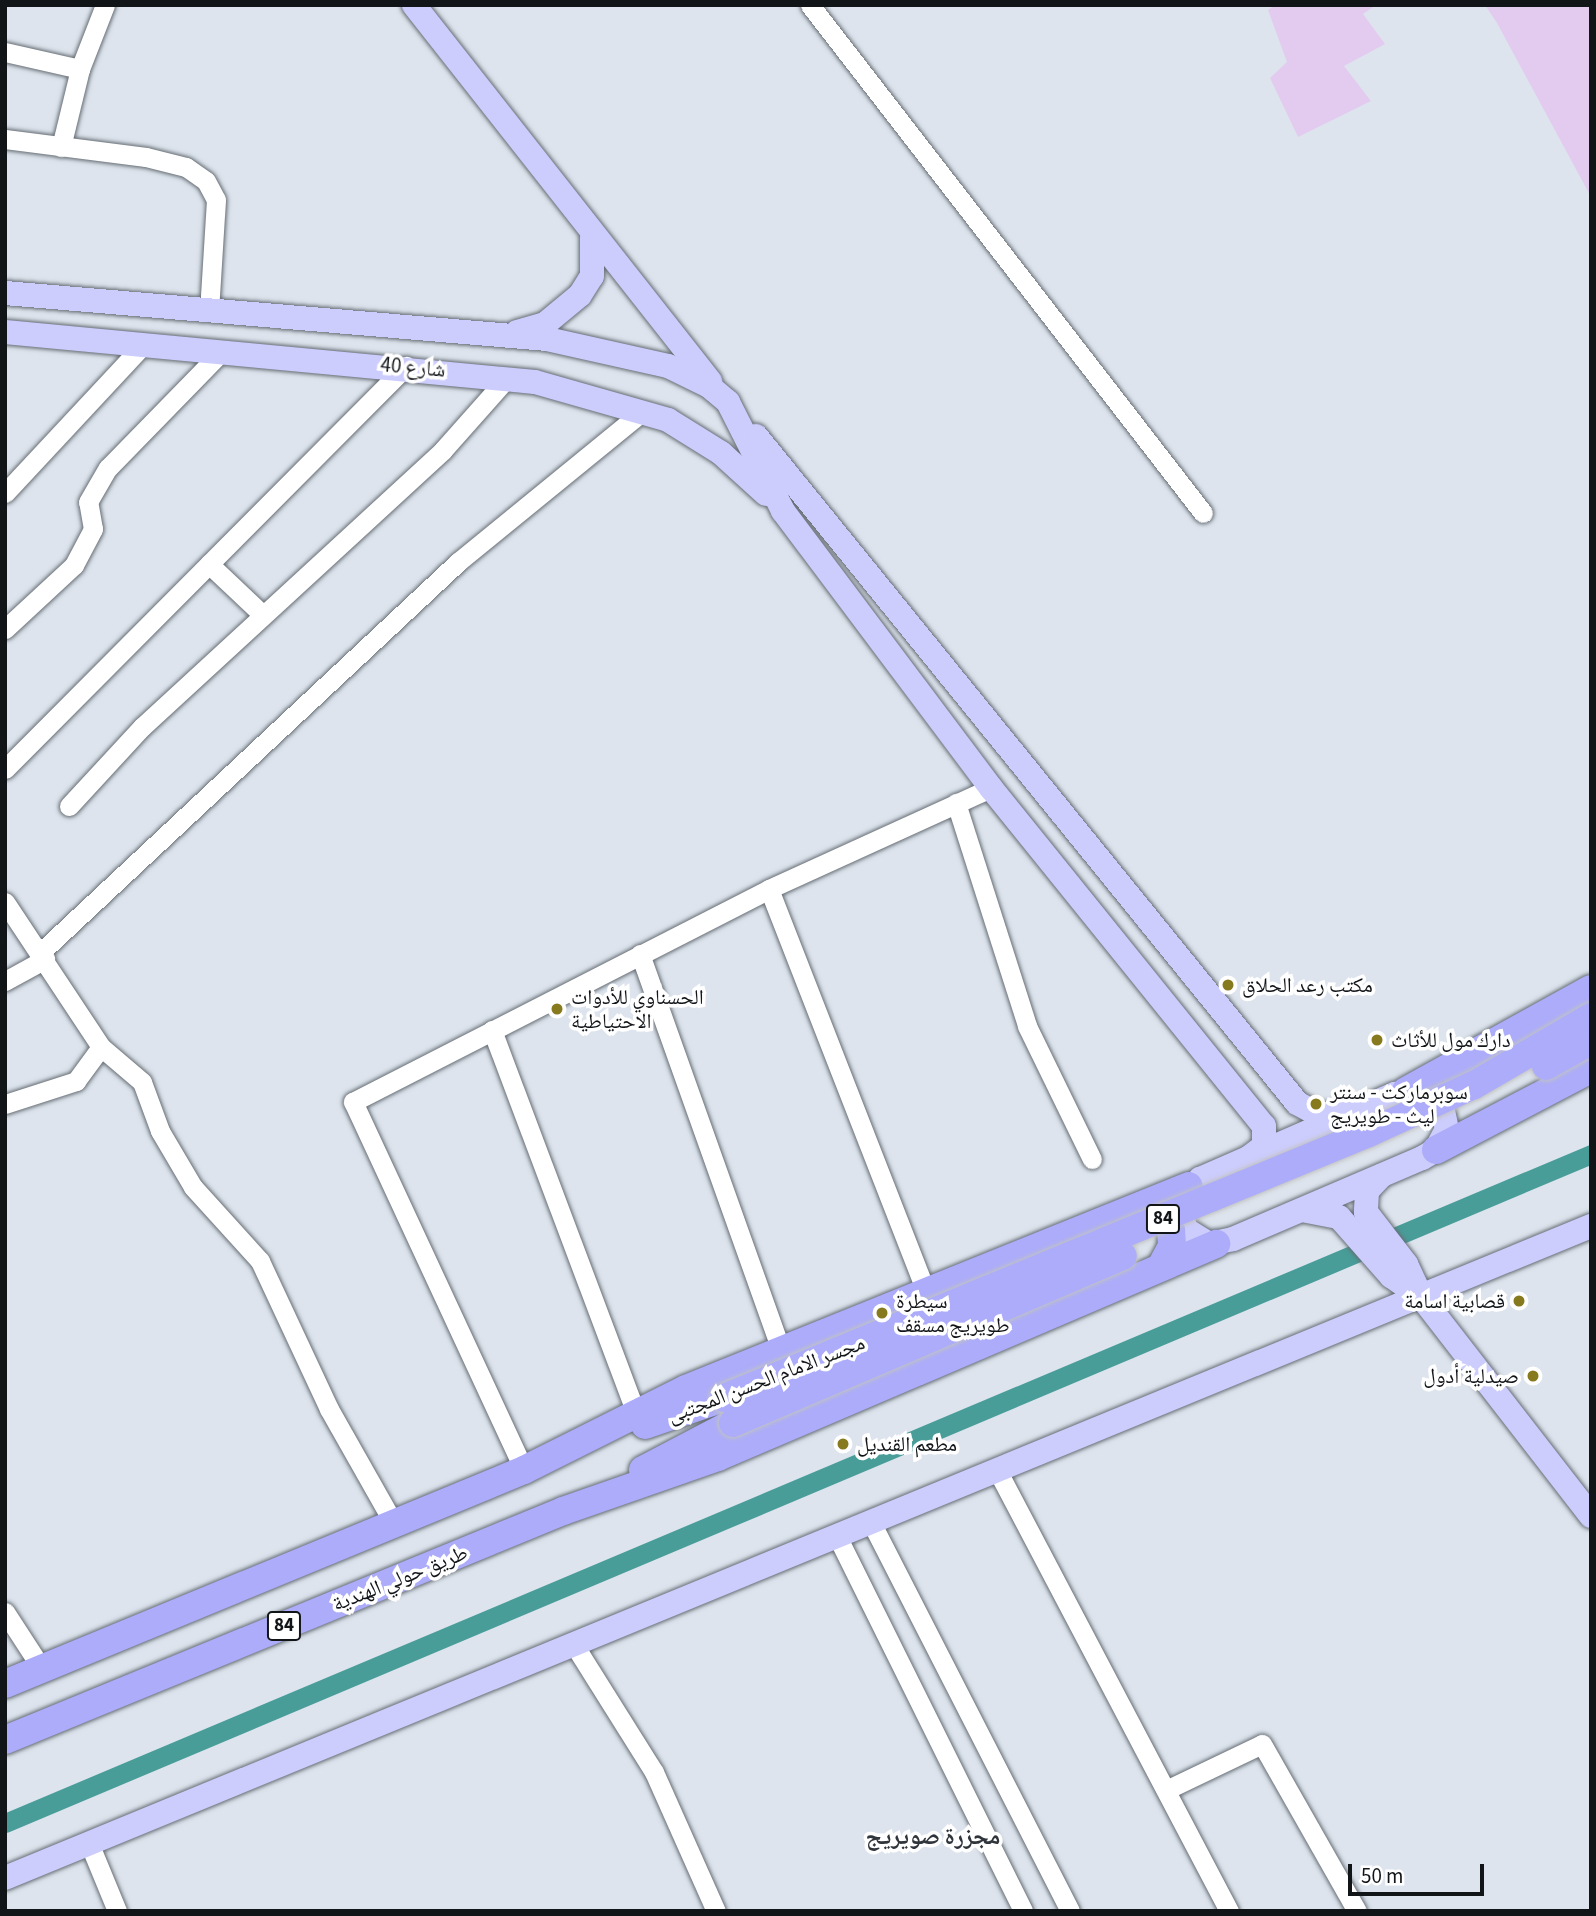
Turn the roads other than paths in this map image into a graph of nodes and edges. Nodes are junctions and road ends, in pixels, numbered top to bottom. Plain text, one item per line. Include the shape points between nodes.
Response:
1 (105, 5) edge
2 (414, 5) edge
3 (810, 5) edge
4 (5, 52) edge
5 (80, 69) junction
6 (5, 139) edge
7 (61, 147) junction
8 (592, 238) junction
9 (5, 293) edge
10 (209, 310) junction
11 (5, 332) edge
12 (504, 335) junction
13 (144, 344) junction
14 (223, 351) junction
15 (406, 366) junction
16 (507, 378) junction
17 (728, 402) junction
18 (643, 411) junction
19 (5, 493) edge
20 (783, 511) junction
21 (1203, 513) dead end
22 (209, 564) junction
23 (263, 615) junction
24 (5, 629) edge
25 (5, 769) edge
26 (991, 788) junction
27 (956, 803) junction
28 (69, 806) dead end
29 (769, 889) junction
30 (5, 902) edge
31 (640, 954) junction
32 (43, 956) junction
33 (5, 981) edge
34 (1591, 989) edge
35 (1591, 1017) edge
36 (492, 1031) junction
37 (1591, 1041) edge
38 (101, 1047) junction
39 (1460, 1065) junction
40 (1591, 1069) edge
41 (1406, 1091) junction
42 (5, 1104) edge
43 (1356, 1111) junction
44 (1486, 1126) junction
45 (1436, 1150) junction
46 (1248, 1158) junction
47 (1092, 1159) dead end
48 (1381, 1176) junction
49 (1189, 1186) junction
50 (1133, 1209) junction
51 (1299, 1211) junction
52 (1358, 1219) junction
53 (1591, 1226) edge
54 (1216, 1244) junction
55 (1161, 1267) junction
56 (926, 1292) junction
57 (1422, 1298) junction
58 (781, 1350) junction
59 (728, 1410) junction
60 (637, 1415) junction
61 (550, 1459) junction
62 (996, 1468) junction
63 (524, 1470) junction
64 (563, 1511) junction
65 (1591, 1516) edge
66 (870, 1520) junction
67 (394, 1524) junction
68 (836, 1534) junction
69 (5, 1612) edge
70 (573, 1643) junction
71 (42, 1669) junction
72 (5, 1684) edge
73 (5, 1740) edge
74 (1166, 1790) junction
75 (89, 1843) junction
76 (5, 1878) edge
77 (117, 1911) edge
78 (716, 1911) edge
79 (1023, 1911) edge
80 (1070, 1911) edge
81 (1229, 1911) edge
82 (1357, 1911) edge

1 - 5 street
2 - 8 main road
3 - 21 street
4 - 5 street
5 - 7 street
6 - 7 street
7 - 10 street via 146,157 186,167 206,181 216,200
8 - 12 main road via 592,276 580,295 545,324
8 - 17 main road
9 - 10 main road, شارع 40
10 - 12 main road, شارع 40
11 - 13 main road, شارع 40
12 - 17 main road, شارع 40 via 668,366
13 - 14 main road, شارع 40
13 - 19 street
14 - 15 main road, شارع 40
14 - 24 street via 107,468 88,502 93,529 74,565
15 - 16 main road, شارع 40
15 - 22 street
16 - 18 main road, شارع 40
16 - 23 street via 443,450
17 - 20 main road
17 - 43 main road via 1297,1103 1319,1115
18 - 20 main road, شارع 40 via 721,453
18 - 32 street via 458,562
20 - 26 main road
22 - 23 street
22 - 25 street
23 - 28 street via 142,727
26 - 27 street
26 - 46 main road via 1264,1126 1264,1146
27 - 29 street
27 - 47 street via 1027,1026
29 - 31 street
29 - 56 street
30 - 32 street
31 - 36 street
31 - 58 street
32 - 33 street
32 - 38 street
34 - 39 highway
35 - 59 highway, مجسر الامام الحسن المجتبى / 84, bridge via 1474,1084 1369,1133
36 - 60 street
36 - 63 street via 353,1102
37 - 59 highway, مجسر الامام الحسن المجتبى / 84, bridge via 1378,1149
38 - 42 street via 76,1081
38 - 67 street via 142,1082 193,1187 260,1261 329,1409
39 - 41 highway
39 - 44 highway via 1449,1084 1450,1105 1464,1121
40 - 44 highway
41 - 43 main road
41 - 45 main road via 1430,1096 1442,1106 1447,1129
43 - 46 main road
44 - 45 highway
45 - 48 main road
46 - 49 main road
48 - 51 main road
48 - 52 main road via 1367,1191
49 - 50 highway
49 - 54 main road via 1180,1201 1182,1223 1196,1239
50 - 55 highway via 1156,1213 1171,1231 1172,1246
50 - 56 highway
51 - 52 main road via 1323,1210
51 - 54 main road
52 - 57 main road
53 - 57 main road
54 - 55 highway
55 - 64 highway via 718,1457
56 - 58 highway
57 - 62 main road
57 - 65 main road
58 - 60 highway
59 - 61 highway, مجسر الامام الحسن المجتبى / 84
59 - 64 highway, مجسر الامام الحسن المجتبى / 84
60 - 61 highway
61 - 63 highway, 84
62 - 66 main road
62 - 74 street
63 - 67 highway, 84
64 - 73 highway, طريق حولي الهندية / 84
66 - 68 main road
66 - 80 street
67 - 71 highway, 84
68 - 70 main road
68 - 79 street
69 - 71 street
70 - 75 main road
70 - 78 street via 654,1772
71 - 72 highway, 84
74 - 81 street
74 - 82 street via 1262,1744
75 - 76 main road
75 - 77 street

